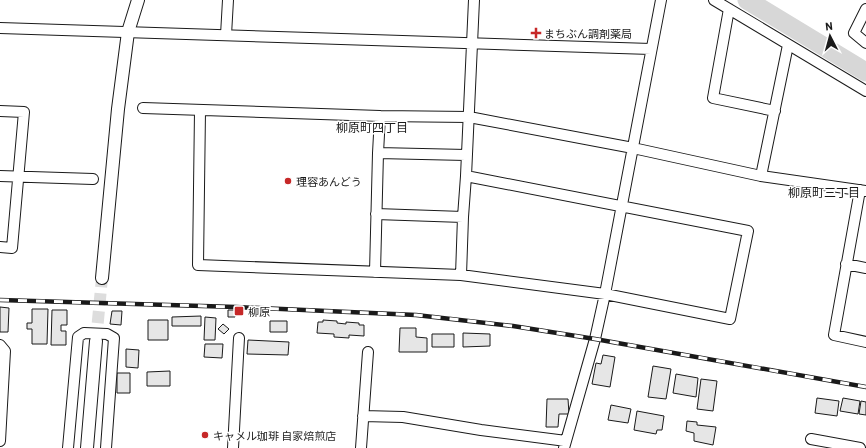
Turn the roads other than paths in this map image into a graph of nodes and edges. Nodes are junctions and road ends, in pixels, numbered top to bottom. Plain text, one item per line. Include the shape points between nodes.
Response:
1 (138, 0) edge
2 (228, 0) edge
3 (474, 0) edge
4 (661, 0) edge
5 (714, 0) edge
6 (729, 9) junction
7 (866, 9) edge
8 (0, 28) edge
9 (128, 32) junction
10 (226, 35) junction
11 (866, 42) edge
12 (472, 44) junction
13 (788, 45) junction
14 (651, 49) junction
15 (866, 91) edge
16 (143, 108) dead end
17 (0, 111) edge
18 (200, 111) junction
19 (775, 111) junction
20 (380, 116) junction
21 (469, 117) junction
22 (633, 148) junction
23 (378, 153) junction
24 (466, 154) junction
25 (0, 176) edge
26 (19, 176) junction
27 (466, 176) junction
28 (761, 176) junction
29 (93, 179) dead end
30 (863, 191) edge
31 (622, 207) junction
32 (376, 214) junction
33 (463, 217) junction
34 (0, 247) edge
35 (846, 264) junction
36 (866, 268) edge
37 (375, 272) junction
38 (461, 275) junction
39 (102, 278) tunnel mouth
40 (605, 294) junction
41 (239, 338) dead end
42 (96, 341) tunnel mouth
43 (866, 342) edge
44 (0, 345) edge
45 (368, 352) dead end
46 (363, 416) junction
47 (811, 439) dead end
48 (0, 441) edge
49 (565, 444) edge
50 (68, 448) edge
51 (87, 448) edge
52 (106, 448) edge
53 (233, 448) edge
54 (361, 448) edge
55 (860, 448) edge

1 - 9 street
2 - 10 street
3 - 12 street
4 - 14 street
5 - 6 street
6 - 13 street
6 - 19 street via 712,98
7 - 11 street via 854,33
8 - 9 street
9 - 10 street
9 - 39 street
10 - 12 street
12 - 14 street
12 - 21 street
13 - 15 street
13 - 19 street
14 - 22 street
16 - 18 street
17 - 26 street via 24,112
18 - 20 street
18 - 37 street via 198,265
19 - 28 street
20 - 21 street
20 - 23 street
21 - 22 street
21 - 24 street
22 - 28 street
22 - 31 street
23 - 24 street
23 - 32 street
24 - 27 street
25 - 26 street
26 - 29 street
26 - 34 street via 12,248
27 - 31 street
27 - 33 street
28 - 30 street
30 - 35 street
31 - 40 street
31 - 40 street via 748,231 730,318
32 - 33 street
32 - 37 street
33 - 38 street
35 - 36 street
35 - 43 street via 834,335
37 - 38 street
38 - 40 street
40 - 49 street
41 - 53 street
42 - 51 street
44 - 48 street via 6,351
45 - 46 street
46 - 49 street via 402,417
46 - 54 street
47 - 55 street
50 - 52 street via 78,338 84,333 107,334 114,338

